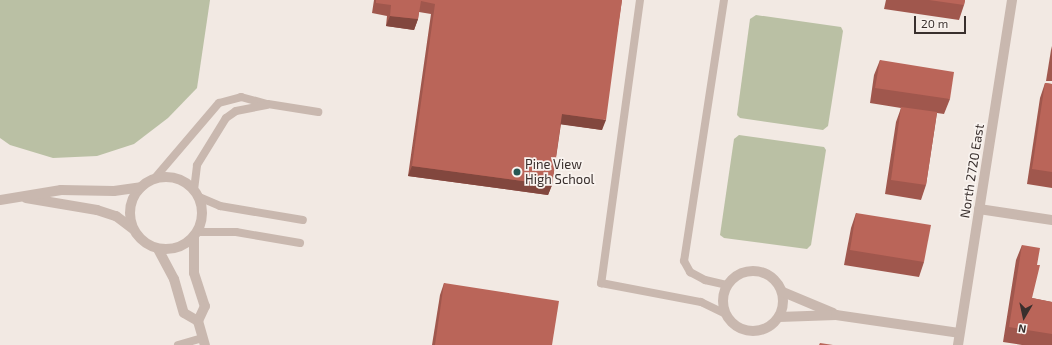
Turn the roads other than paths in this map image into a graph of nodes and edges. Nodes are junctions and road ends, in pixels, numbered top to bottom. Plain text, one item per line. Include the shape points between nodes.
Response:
1 (640, 0) edge
2 (724, 0) edge
3 (1012, 0) edge
4 (268, 104) junction
5 (318, 112) dead end
6 (154, 179) junction
7 (141, 187) junction
8 (196, 193) junction
9 (18, 197) junction
10 (0, 200) edge
11 (979, 209) junction
12 (303, 220) dead end
13 (1052, 220) edge
14 (134, 230) junction
15 (196, 234) junction
16 (300, 243) dead end
17 (158, 249) junction
18 (727, 285) junction
19 (783, 292) junction
20 (726, 314) junction
21 (836, 315) junction
22 (779, 317) junction
23 (198, 321) junction
24 (959, 333) junction
25 (204, 341) edge
26 (178, 345) edge
27 (958, 345) edge

1 - 20 lane via 601,283 701,302
2 - 18 lane via 684,261 690,272 695,275
3 - 11 street, North 2720 East
4 - 5 lane
4 - 6 lane via 240,97 219,102 206,115 173,160
4 - 8 lane via 236,111 226,118 197,165
6 - 7 street
6 - 8 street via 176,178
7 - 9 street via 61,190
7 - 14 street via 130,207
8 - 12 lane via 226,208
8 - 15 street via 203,215
9 - 10 street
9 - 14 street via 97,210 116,216
11 - 13 street
11 - 24 street, North 2720 East
14 - 17 street via 148,245
15 - 16 lane via 236,232
15 - 17 street via 178,248
15 - 23 street via 194,273 205,306
17 - 23 street via 174,279 184,313
18 - 19 street via 742,272 752,270 771,276
18 - 20 street via 723,304
19 - 21 street
19 - 22 street via 783,309
20 - 22 street via 735,325 749,331 766,328
21 - 22 street
21 - 24 street
23 - 25 street
24 - 27 street, North 2720 East
25 - 26 lane

